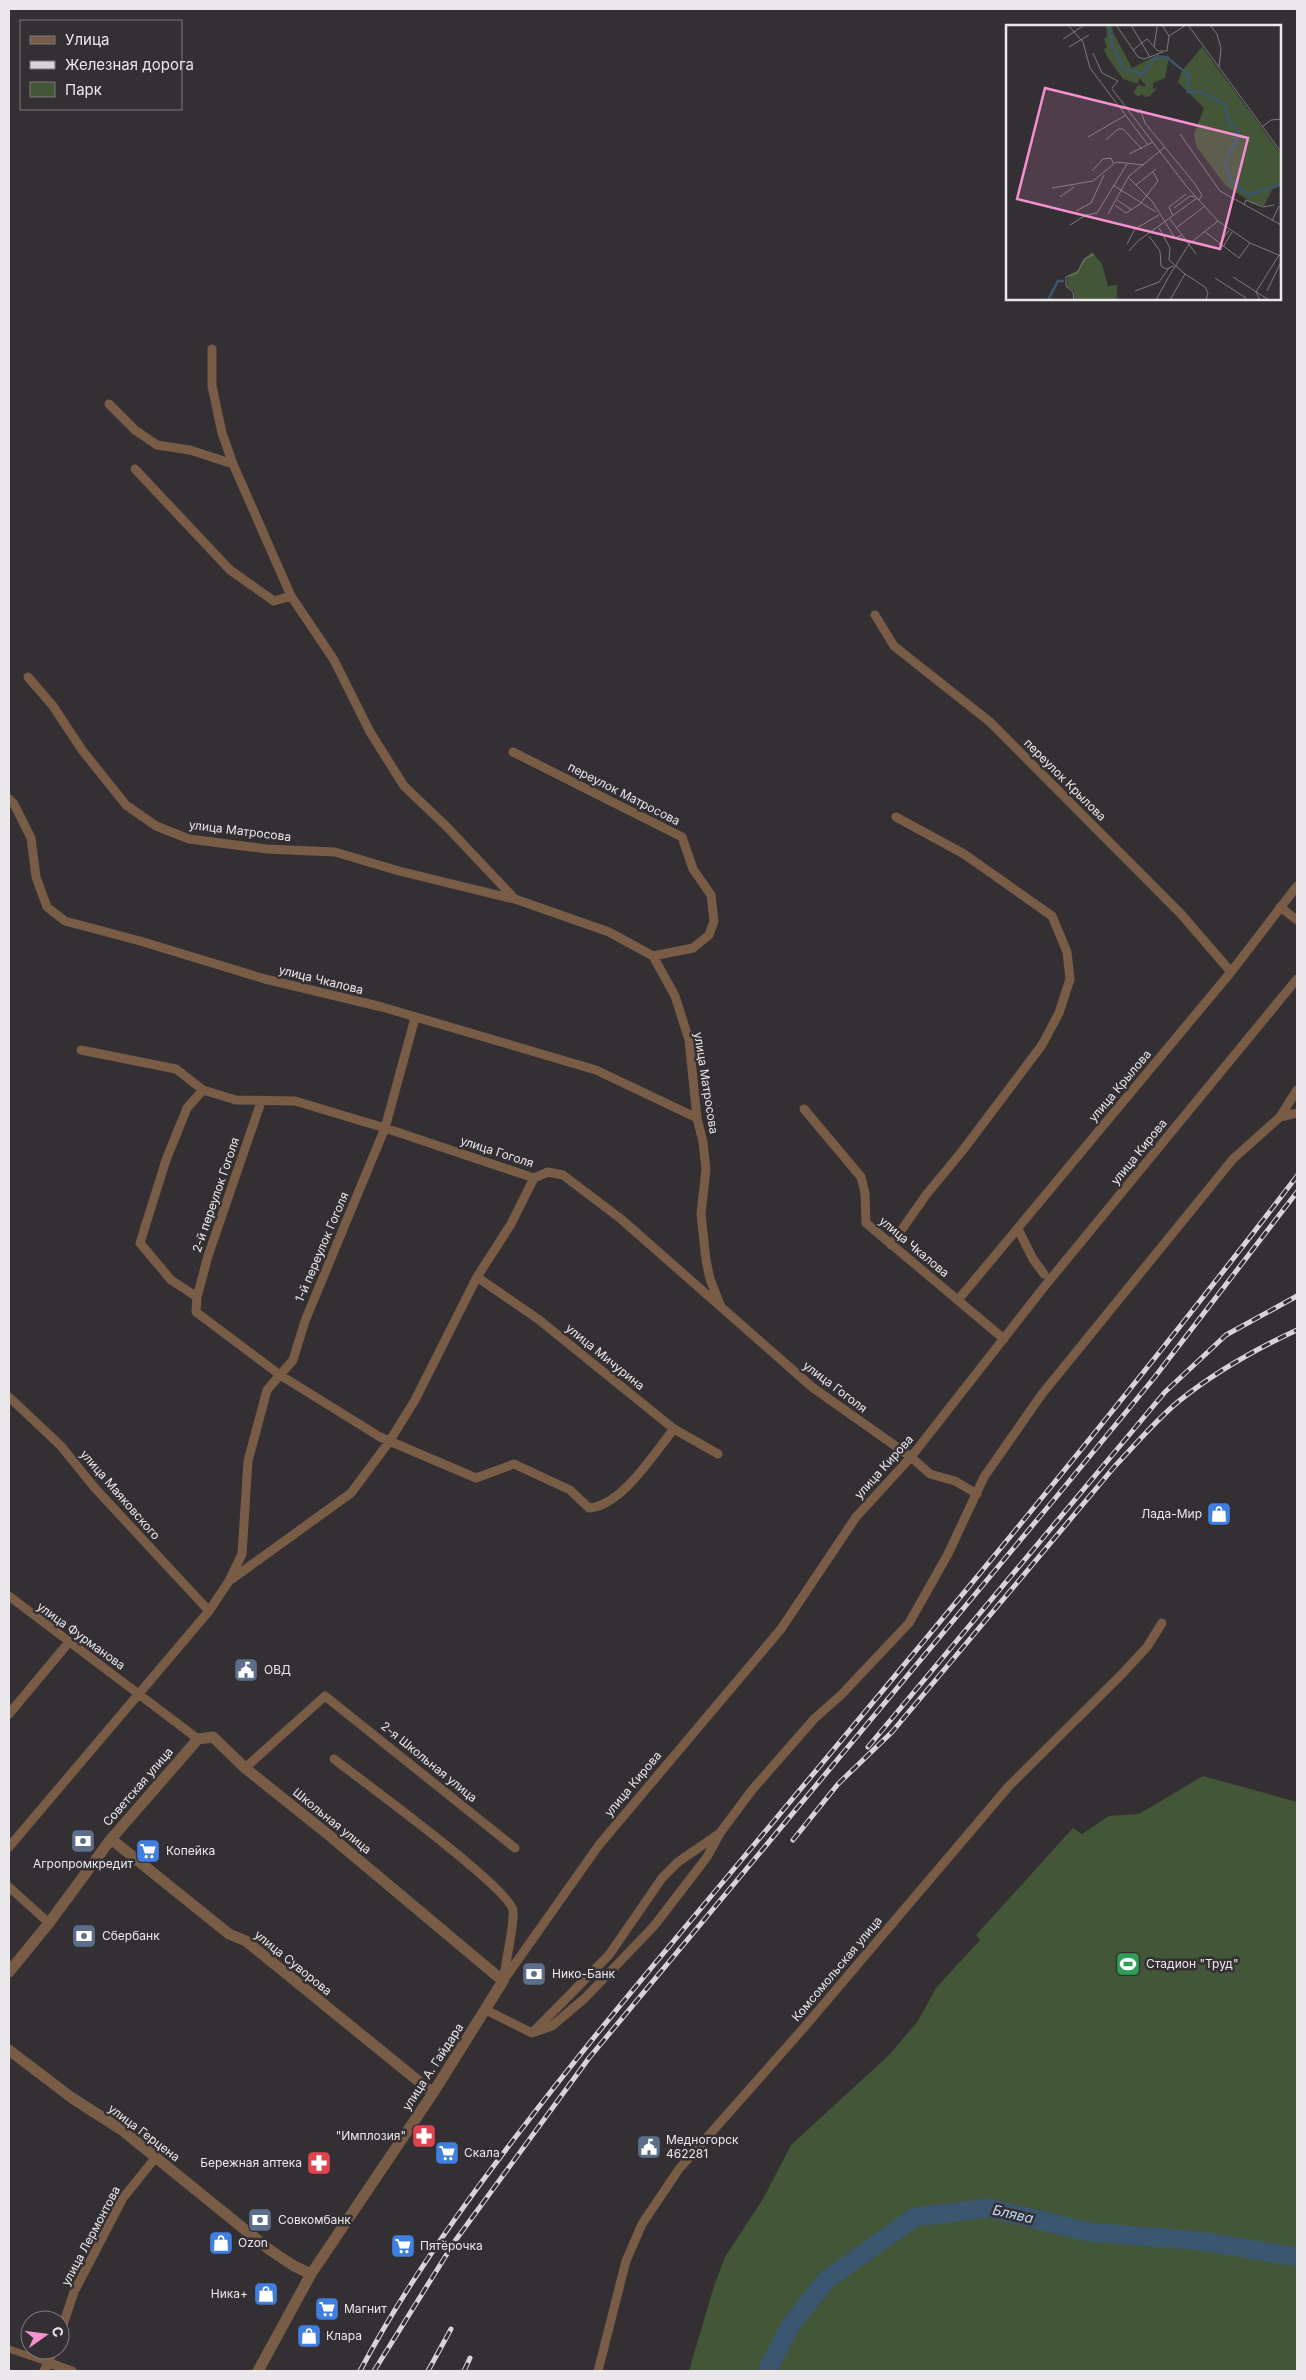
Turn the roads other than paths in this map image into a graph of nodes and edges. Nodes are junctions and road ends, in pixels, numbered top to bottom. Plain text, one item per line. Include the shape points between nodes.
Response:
1 (212, 349) dead end
2 (109, 404) dead end
3 (233, 464) junction
4 (135, 468) dead end
5 (291, 596) junction
6 (875, 614) dead end
7 (28, 677) dead end
8 (513, 752) dead end
9 (9, 799) edge
10 (896, 818) dead end
11 (1297, 886) edge
12 (515, 899) junction
13 (1280, 907) junction
14 (1297, 920) edge
15 (654, 956) junction
16 (1231, 972) junction
17 (1297, 979) edge
18 (415, 1018) junction
19 (81, 1050) dead end
20 (204, 1090) junction
21 (1297, 1090) edge
22 (260, 1102) junction
23 (804, 1109) dead end
24 (1297, 1113) edge
25 (1280, 1117) junction
26 (697, 1118) junction
27 (385, 1128) junction
28 (534, 1178) junction
29 (1018, 1229) junction
30 (891, 1245) junction
31 (1044, 1274) dead end
32 (477, 1277) junction
33 (197, 1297) junction
34 (958, 1300) junction
35 (721, 1307) junction
36 (1004, 1339) junction
37 (280, 1375) junction
38 (9, 1397) edge
39 (674, 1429) junction
40 (387, 1444) junction
41 (718, 1454) dead end
42 (911, 1457) junction
43 (976, 1494) junction
44 (229, 1581) junction
45 (9, 1596) edge
46 (209, 1611) junction
47 (1162, 1623) dead end
48 (69, 1642) junction
49 (140, 1694) junction
50 (9, 1714) edge
51 (198, 1739) junction
52 (334, 1759) dead end
53 (244, 1768) junction
54 (720, 1833) junction
55 (111, 1839) junction
56 (9, 1847) edge
57 (515, 1848) dead end
58 (9, 1887) edge
59 (49, 1923) junction
60 (9, 1972) edge
61 (503, 1981) junction
62 (486, 2010) junction
63 (532, 2033) junction
64 (9, 2050) edge
65 (433, 2093) junction
66 (156, 2157) junction
67 (311, 2274) junction
68 (68, 2310) edge
69 (9, 2349) edge
70 (46, 2367) edge
71 (72, 2371) edge
72 (258, 2371) edge
73 (598, 2371) edge

1 - 3 street, улица Матросова via 212,386 222,433
2 - 3 street via 135,430 157,445 190,450
3 - 5 street, улица Матросова
4 - 5 street via 230,570 274,601
5 - 12 street, улица Матросова via 334,660 370,732 404,786 447,826
6 - 16 street, переулок Крылова via 894,646 990,722 1181,914
7 - 12 street, улица Матросова via 126,804 156,826 189,839 267,849 335,852
8 - 15 street, переулок Матросова via 682,837 693,869 710,895 714,921 709,935 693,948
9 - 18 street, улица Чкалова via 31,838 36,877 47,907 65,921
10 - 30 street via 964,854 1052,916 1068,952 1070,979 1042,1045
11 - 13 street, улица Крылова
12 - 15 street, улица Матросова via 609,932
13 - 14 street
13 - 16 street, улица Крылова
15 - 26 street, улица Матросова via 675,996 689,1040
16 - 29 street, улица Крылова
17 - 36 street, улица Кирова
18 - 26 street, улица Чкалова via 596,1070
18 - 27 street, 1-й переулок Гоголя
19 - 20 street, улица Гоголя via 176,1070
20 - 22 street, улица Гоголя via 236,1100
20 - 33 street via 187,1108 166,1160 140,1243 171,1280
21 - 25 street
22 - 27 street, улица Гоголя via 295,1101
22 - 33 street, 2-й переулок Гоголя
23 - 30 street, улица Чкалова via 861,1177 866,1223
24 - 25 street
25 - 43 street via 1233,1159 1042,1394 984,1477
26 - 35 street, улица Матросова via 706,1169 701,1214 703,1238 710,1279
27 - 28 street, улица Гоголя
27 - 37 street, 1-й переулок Гоголя via 305,1321 293,1360
28 - 32 street via 511,1224
28 - 35 street, улица Гоголя via 548,1172 563,1175 621,1219
29 - 31 street
29 - 34 street, улица Крылова
30 - 34 street, улица Чкалова
32 - 39 street, улица Мичурина via 538,1319
32 - 40 street via 415,1400
33 - 37 street via 196,1312
34 - 36 street, улица Чкалова
35 - 42 street, улица Гоголя via 812,1387
36 - 42 street, улица Кирова
37 - 40 street
37 - 44 street, 1-й переулок Гоголя via 267,1390 248,1461 242,1554
38 - 46 street, улица Маяковского via 61,1446 94,1487
39 - 40 street via 619,1495 598,1507 589,1508 570,1490 514,1464 476,1478
39 - 41 street, улица Мичурина
40 - 44 street via 351,1493
42 - 43 street, улица Гоголя via 930,1474 955,1481
42 - 61 street, улица Кирова via 856,1517 781,1629 599,1846
43 - 54 street via 948,1554 909,1623 809,1725 752,1790
44 - 46 street
45 - 48 street, улица Фурманова
46 - 49 street
47 - 73 street, Комсомольская улица via 1121,1675 1009,1786 679,2169 642,2224 626,2261
48 - 49 street, улица Фурманова
48 - 50 street
49 - 51 street, Школьная улица
49 - 56 street
51 - 53 street, Школьная улица via 213,1737
51 - 55 street, Советская улица
52 - 61 street via 468,1864 509,1901 513,1922
53 - 57 street, 2-я Школьная улица via 325,1696
53 - 61 street, Школьная улица
54 - 63 street via 678,1862 662,1878 609,1955
54 - 63 street via 707,1857 654,1926 585,1998 552,2026
55 - 59 street, Советская улица
55 - 65 street, улица Суворова via 230,1934 246,1942
58 - 59 street
59 - 60 street, Советская улица
61 - 62 street, улица А. Гайдара
62 - 63 street
62 - 65 street, улица А. Гайдара
64 - 66 street, улица Герцена
65 - 67 street, улица А. Гайдара
66 - 67 street, улица Герцена via 270,2250
66 - 68 street, улица Лермонтова via 123,2198 74,2292
67 - 72 street, улица А. Гайдара
69 - 70 street
70 - 71 street

